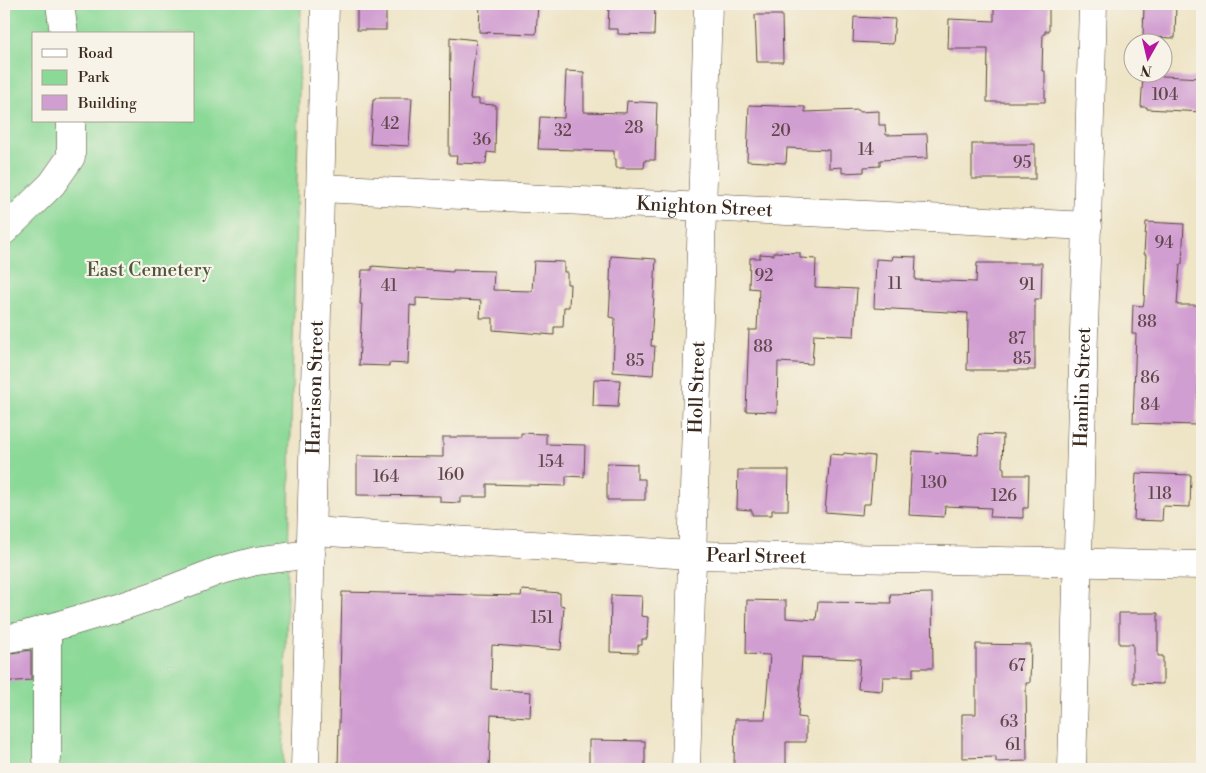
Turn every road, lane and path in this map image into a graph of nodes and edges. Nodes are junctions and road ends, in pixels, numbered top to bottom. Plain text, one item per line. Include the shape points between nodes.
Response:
1 (60, 4) edge
2 (325, 4) edge
3 (708, 4) edge
4 (1093, 4) edge
5 (64, 32) edge
6 (71, 122) edge
7 (321, 188) junction
8 (703, 207) junction
9 (1088, 226) junction
10 (4, 231) edge
11 (311, 543) junction
12 (691, 555) junction
13 (1077, 563) junction
14 (1202, 565) edge
15 (47, 628) junction
16 (4, 639) edge
17 (47, 759) dead end
18 (305, 769) edge
19 (686, 769) edge
20 (1072, 769) edge

1 - 5 street
2 - 7 street, Harrison Street
3 - 8 street, Holl Street
4 - 9 street, Hamlin Street
6 - 10 street via 71,157 52,184
7 - 8 street, Knighton Street
7 - 11 street, Harrison Street
8 - 9 street, Knighton Street
8 - 12 street, Holl Street
9 - 13 street, Hamlin Street
11 - 12 street, Pearl Street
11 - 15 street, Pearl Street
11 - 18 street, Harrison Street
12 - 13 street, Pearl Street
12 - 19 street, Holl Street
13 - 14 street, Pearl Street
13 - 20 street, Hamlin Street
15 - 16 street, Pearl Street
15 - 17 street

